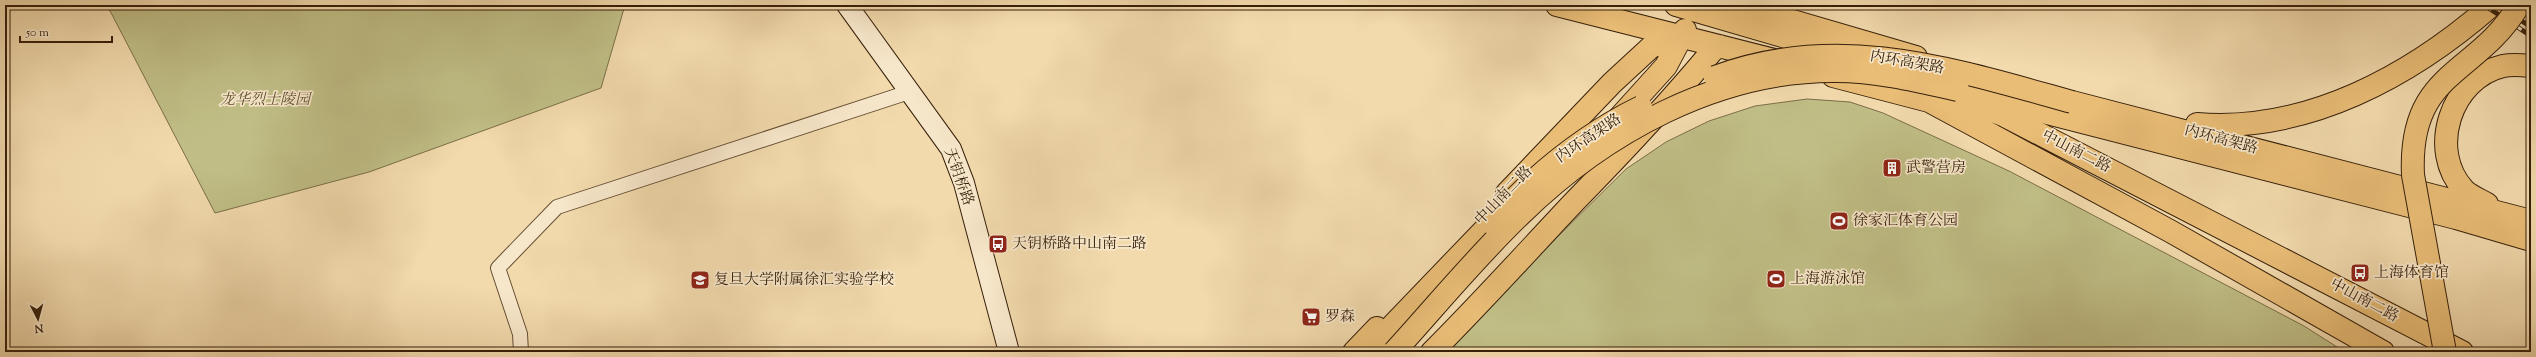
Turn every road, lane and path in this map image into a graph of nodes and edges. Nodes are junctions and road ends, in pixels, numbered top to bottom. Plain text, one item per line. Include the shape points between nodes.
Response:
1 (847, 5) edge
2 (1557, 5) edge
3 (1676, 5) edge
4 (1738, 5) edge
5 (2492, 5) edge
6 (2514, 5) edge
7 (2519, 5) edge
8 (1699, 8) edge
9 (2531, 16) edge
10 (1681, 36) junction
11 (1720, 46) junction
12 (2531, 66) edge
13 (1962, 73) junction
14 (909, 92) junction
15 (2134, 118) junction
16 (2529, 227) edge
17 (1457, 283) junction
18 (521, 352) edge
19 (1009, 352) edge
20 (1354, 352) edge
21 (1368, 352) edge
22 (1394, 352) edge
23 (1403, 352) edge
24 (1408, 352) edge
25 (1432, 352) edge
26 (2383, 352) edge
27 (2445, 352) edge
28 (2462, 352) edge

1 - 14 street, 天钥桥路
2 - 10 main road
3 - 8 main road
4 - 13 main road, bridge via 1880,46
5 - 15 main road via 2440,47 2362,91 2312,112 2247,125 2220,126
6 - 9 street
7 - 27 main road, bridge via 2497,32 2435,90 2422,112 2415,134 2413,175
8 - 10 main road, 中山南二路
8 - 28 main road, 中山南二路 via 1875,62 2003,116
10 - 11 main road, 中山南二路
10 - 20 main road, 中山南二路 via 1651,47 1612,83
10 - 23 main road, 中山南二路 via 1666,66
11 - 25 main road via 1713,50 1656,118 1572,204 1479,306
11 - 26 main road, 中山南二路 via 1929,101 2170,231
12 - 16 main road via 2503,66 2472,84 2462,93 2450,116 2445,141 2450,165 2465,191
13 - 15 main road, 内环高架路, bridge
13 - 21 main road, 内环高架路, bridge via 1882,57 1815,55 1736,69 1653,101 1587,137 1536,179
14 - 18 street via 557,207 498,268 520,334
14 - 19 street, 天钥桥路 via 950,149 964,183
15 - 16 main road, 内环高架路
16 - 17 main road, 内环高架路, bridge via 2456,218 1958,90 1876,74 1829,71 1764,78 1731,86 1629,130 1593,153 1520,214
17 - 22 main road, 内环高架路, bridge
17 - 24 main road via 1446,309

